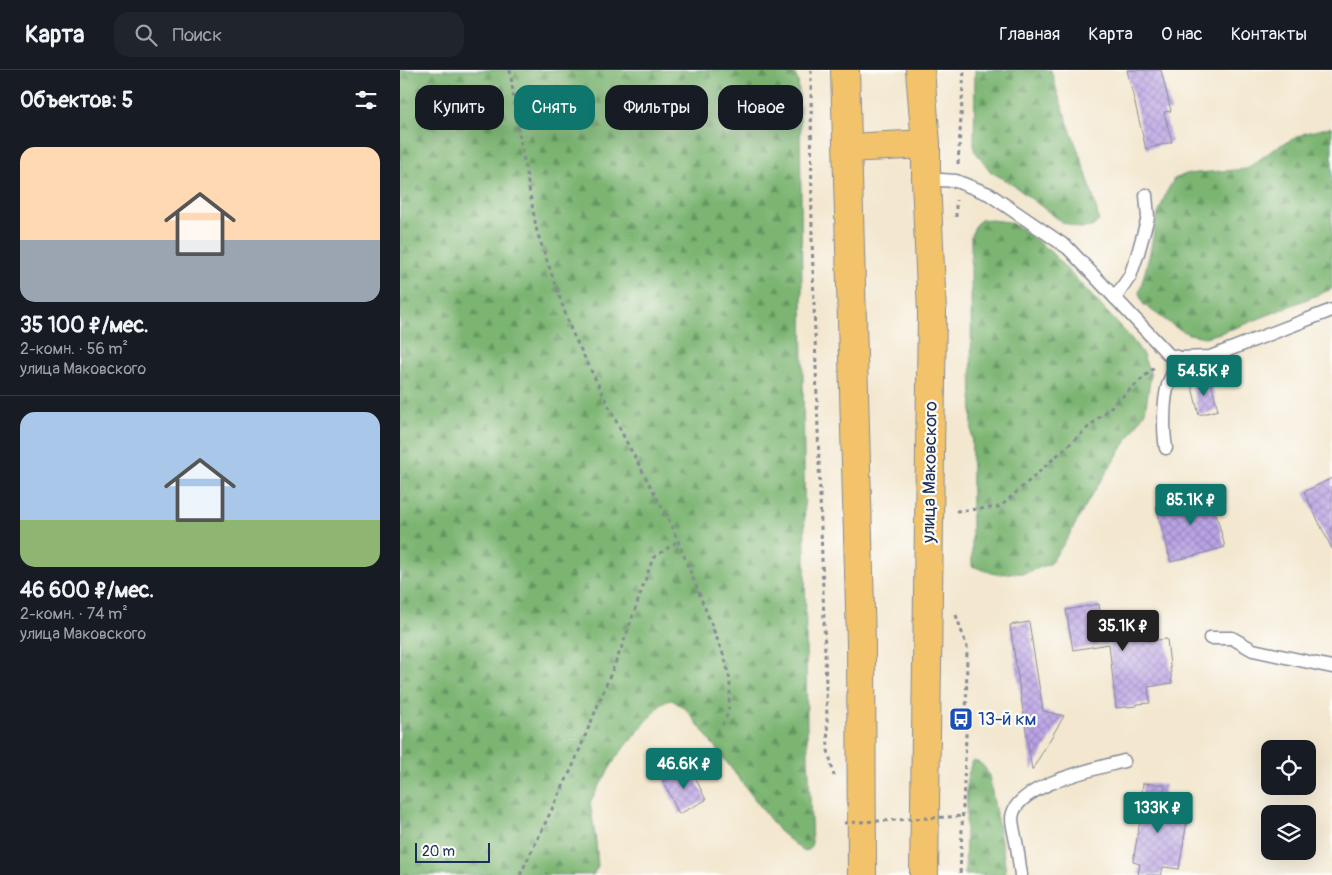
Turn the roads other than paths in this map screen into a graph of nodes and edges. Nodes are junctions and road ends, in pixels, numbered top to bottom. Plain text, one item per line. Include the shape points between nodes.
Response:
1 (846, 70) edge
2 (920, 70) edge
3 (926, 144) junction
4 (848, 148) junction
5 (926, 179) junction
6 (1146, 195) dead end
7 (1115, 298) junction
8 (1332, 310) edge
9 (1175, 356) junction
10 (1166, 448) dead end
11 (1210, 638) dead end
12 (1332, 667) edge
13 (1124, 761) dead end
14 (862, 875) edge
15 (924, 875) edge
16 (1021, 875) edge

1 - 4 highway
2 - 3 highway, улица Маковского
3 - 4 highway
3 - 5 highway, улица Маковского
4 - 14 highway via 861,643
5 - 7 lane via 956,181 989,194 1068,248
5 - 15 highway, улица Маковского via 932,312
6 - 7 lane via 1148,217 1138,253 1130,276
7 - 9 lane
8 - 9 lane via 1210,357
9 - 10 lane via 1164,410
11 - 12 lane via 1232,638 1253,650
13 - 16 lane via 1061,779 1035,790 1018,804 1012,817

